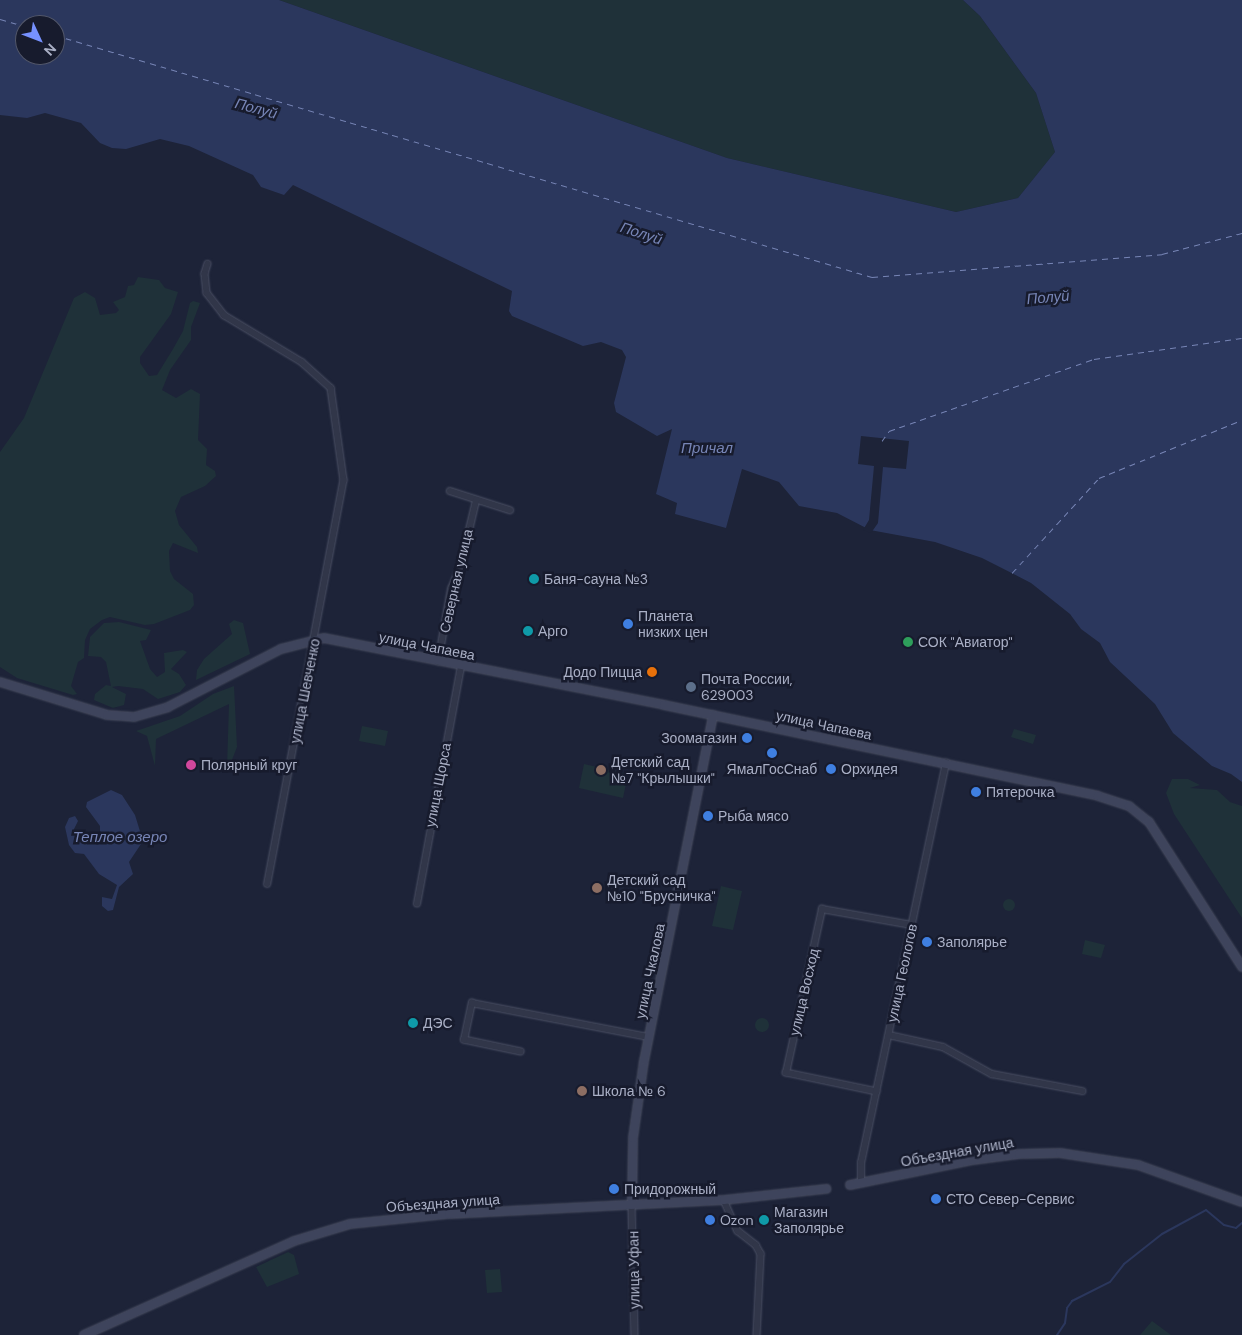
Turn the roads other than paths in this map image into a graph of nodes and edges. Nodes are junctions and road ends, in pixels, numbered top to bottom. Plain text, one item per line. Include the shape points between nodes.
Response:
1 (208, 264) dead end
2 (450, 491) dead end
3 (476, 501) junction
4 (510, 510) dead end
5 (314, 639) junction
6 (438, 662) junction
7 (461, 666) junction
8 (0, 682) edge
9 (713, 715) junction
10 (946, 764) junction
11 (268, 884) dead end
12 (417, 904) dead end
13 (912, 925) junction
14 (1241, 963) edge
15 (889, 1035) junction
16 (649, 1037) junction
17 (521, 1052) dead end
18 (1082, 1091) dead end
19 (876, 1092) junction
20 (861, 1183) junction
21 (850, 1185) dead end
22 (826, 1189) dead end
23 (724, 1200) junction
24 (1242, 1202) edge
25 (632, 1204) junction
26 (84, 1335) edge
27 (635, 1335) edge
28 (758, 1335) edge

1 - 5 street, улица Шевченко via 205,274 207,293 224,315 302,362 331,388 344,480
2 - 3 street
3 - 4 street
3 - 6 street, Северная улица via 450,595
5 - 6 main road, улица Чапаева
5 - 8 main road via 267,656 168,707 134,717 107,715
5 - 11 street, улица Шевченко
6 - 7 main road, улица Чапаева
7 - 9 main road, улица Чапаева
7 - 12 street, улица Щорса
9 - 10 main road, улица Чапаева
9 - 16 main road, улица Чкалова
10 - 13 street, улица Геологов
10 - 14 main road, улица Чапаева via 1098,796 1135,810 1157,832
13 - 15 street, улица Геологов
13 - 19 street, улица Восход via 822,909 786,1073
15 - 18 street via 943,1047 992,1074
15 - 19 street, улица Геологов
16 - 17 street via 472,1003 464,1040
16 - 25 main road, улица Чкалова via 634,1124
19 - 20 street, улица Геологов via 861,1163
20 - 21 main road, Объездная улица
20 - 24 main road, Объездная улица via 992,1157 1060,1153 1138,1165
22 - 23 main road, Объездная улица
23 - 25 main road, Объездная улица
23 - 28 street via 738,1232 756,1245 761,1254
25 - 26 main road, Объездная улица via 426,1215 340,1226 294,1241
25 - 27 street, улица Уфан

